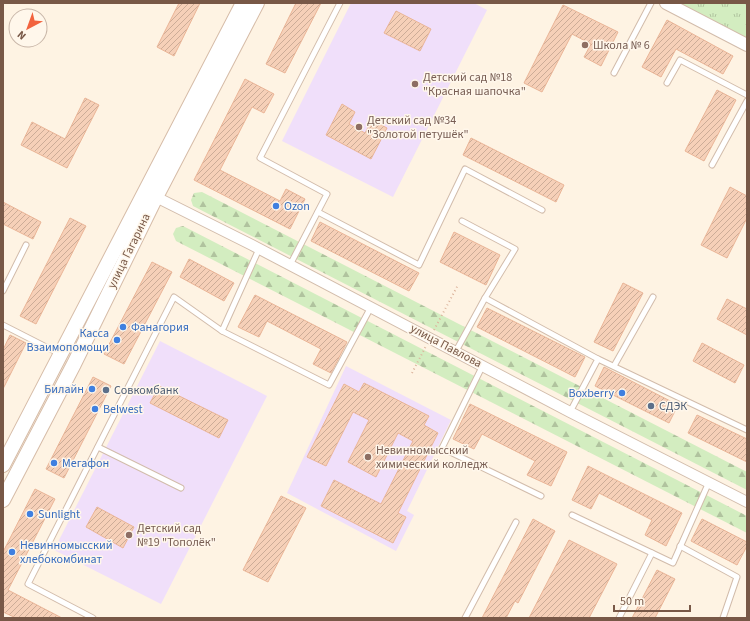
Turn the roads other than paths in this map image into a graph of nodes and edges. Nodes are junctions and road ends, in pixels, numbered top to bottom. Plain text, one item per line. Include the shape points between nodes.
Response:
1 (243, 3) edge
2 (257, 3) edge
3 (340, 3) edge
4 (651, 3) edge
5 (666, 3) edge
6 (747, 45) edge
7 (614, 73) dead end
8 (667, 83) dead end
9 (747, 95) edge
10 (747, 100) edge
11 (712, 164) dead end
12 (150, 194) junction
13 (542, 210) dead end
14 (318, 212) junction
15 (462, 221) dead end
16 (26, 245) dead end
17 (259, 249) junction
18 (290, 265) junction
19 (3, 290) edge
20 (654, 297) dead end
21 (485, 298) junction
22 (371, 307) junction
23 (3, 325) edge
24 (222, 331) junction
25 (456, 352) junction
26 (60, 354) junction
27 (598, 359) junction
28 (483, 365) junction
29 (614, 366) junction
30 (570, 412) junction
31 (747, 430) edge
32 (98, 447) junction
33 (3, 465) edge
34 (709, 482) junction
35 (181, 488) dead end
36 (541, 496) dead end
37 (3, 500) edge
38 (747, 502) edge
39 (572, 515) dead end
40 (516, 522) dead end
41 (680, 546) junction
42 (652, 554) junction
43 (93, 618) edge
44 (465, 618) edge
45 (619, 618) edge
46 (723, 618) edge

1 - 12 main road, улица Гагарина
2 - 12 main road, улица Гагарина
3 - 14 lane via 260,158 327,194
4 - 7 lane
5 - 6 street
8 - 9 lane via 680,60
10 - 11 lane
12 - 17 street, улица Павлова
12 - 26 main road, улица Гагарина
12 - 37 main road, улица Гагарина via 74,364
13 - 14 lane via 465,169 419,265
14 - 18 lane
15 - 21 lane via 515,249
16 - 19 lane
17 - 18 street, улица Павлова
17 - 24 lane
18 - 22 street, улица Павлова
20 - 29 lane
21 - 25 lane
21 - 27 lane
22 - 24 lane via 329,385
22 - 25 street, улица Павлова
23 - 26 lane
24 - 32 lane via 174,297
25 - 28 street, улица Павлова
26 - 33 main road, улица Гагарина
27 - 29 lane
27 - 30 lane
28 - 30 street, улица Павлова
28 - 36 lane via 442,448
29 - 31 lane
30 - 34 street, улица Павлова
32 - 35 lane
32 - 43 lane via 28,584
34 - 38 street, улица Павлова
34 - 41 lane
39 - 42 lane
40 - 44 lane
41 - 42 lane via 673,564
41 - 46 lane via 737,577
42 - 45 lane

